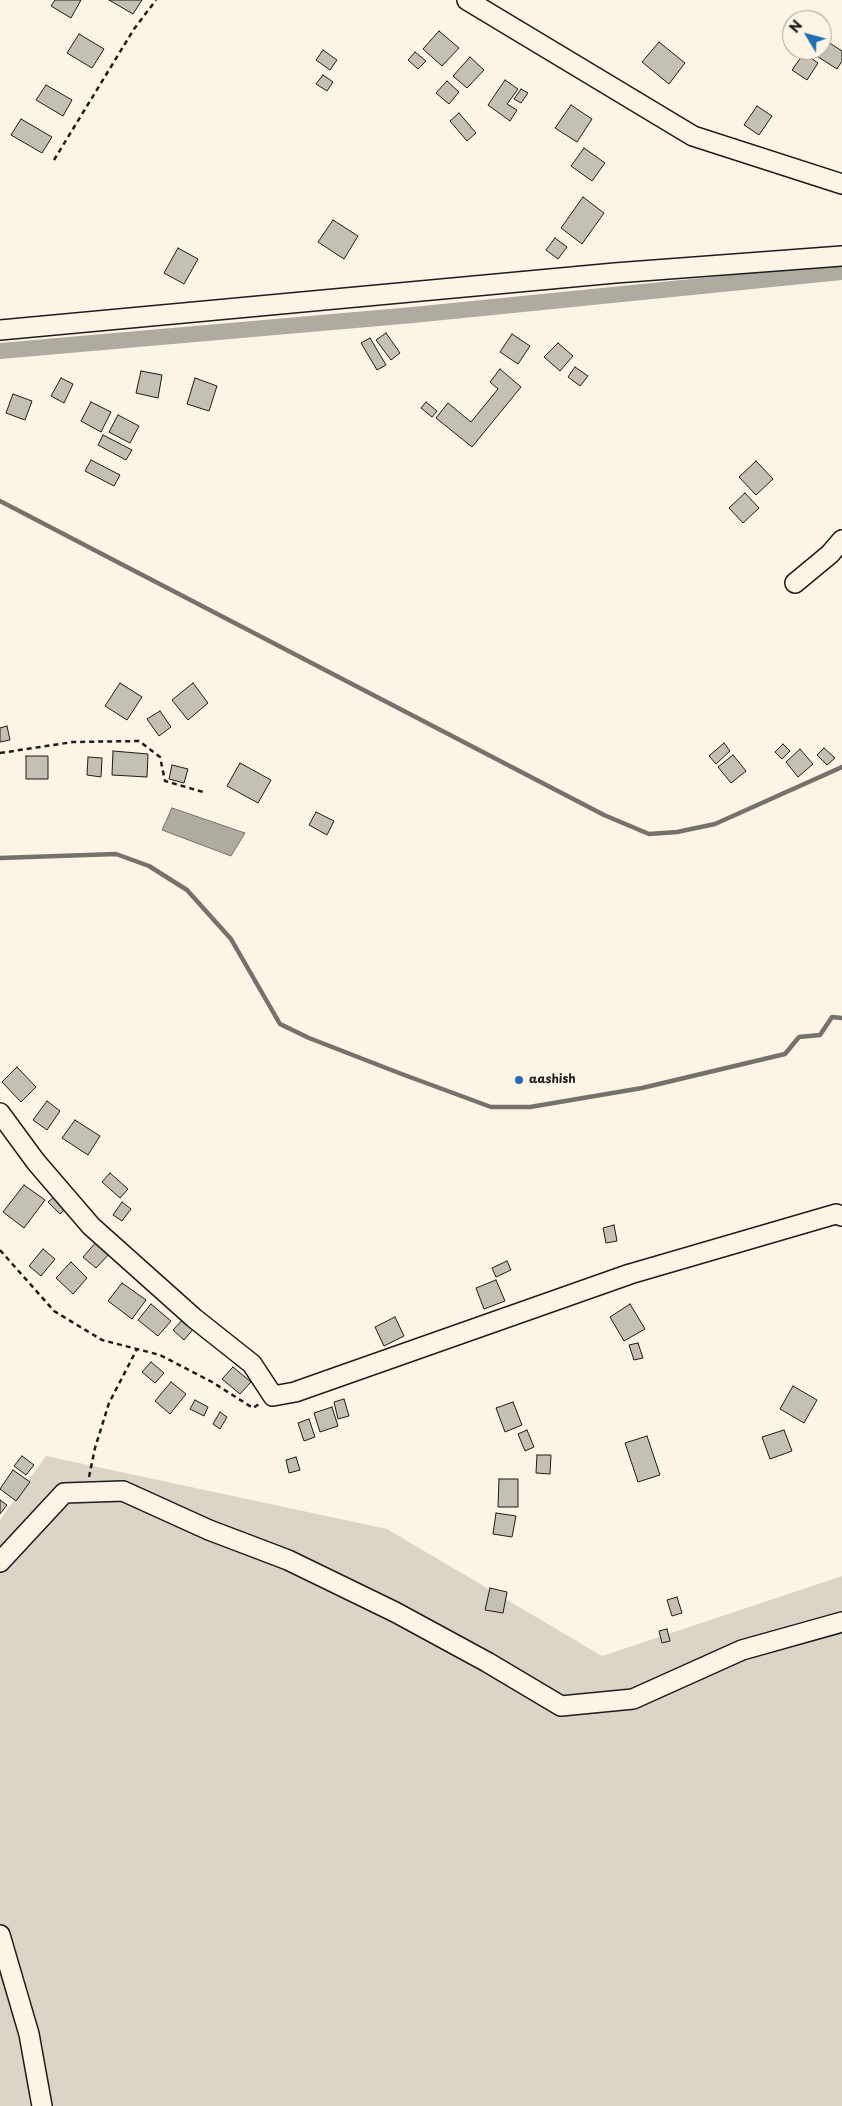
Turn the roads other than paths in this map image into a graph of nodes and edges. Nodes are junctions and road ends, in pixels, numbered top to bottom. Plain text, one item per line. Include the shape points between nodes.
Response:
1 (467, 0) edge
2 (842, 184) edge
3 (842, 256) edge
4 (0, 330) edge
5 (842, 540) edge
6 (795, 583) dead end
7 (0, 1113) edge
8 (842, 1216) edge
9 (0, 1562) edge
10 (842, 1622) edge
11 (0, 1935) edge
12 (42, 2106) edge

1 - 2 street via 693,136
3 - 4 street via 615,273
5 - 6 street
7 - 8 street via 36,1162 91,1226 194,1318 252,1364 273,1396 295,1392 630,1274 836,1214
9 - 10 street via 64,1494 123,1492 288,1560 395,1612 561,1706 632,1699 742,1650
11 - 12 street via 29,2034

